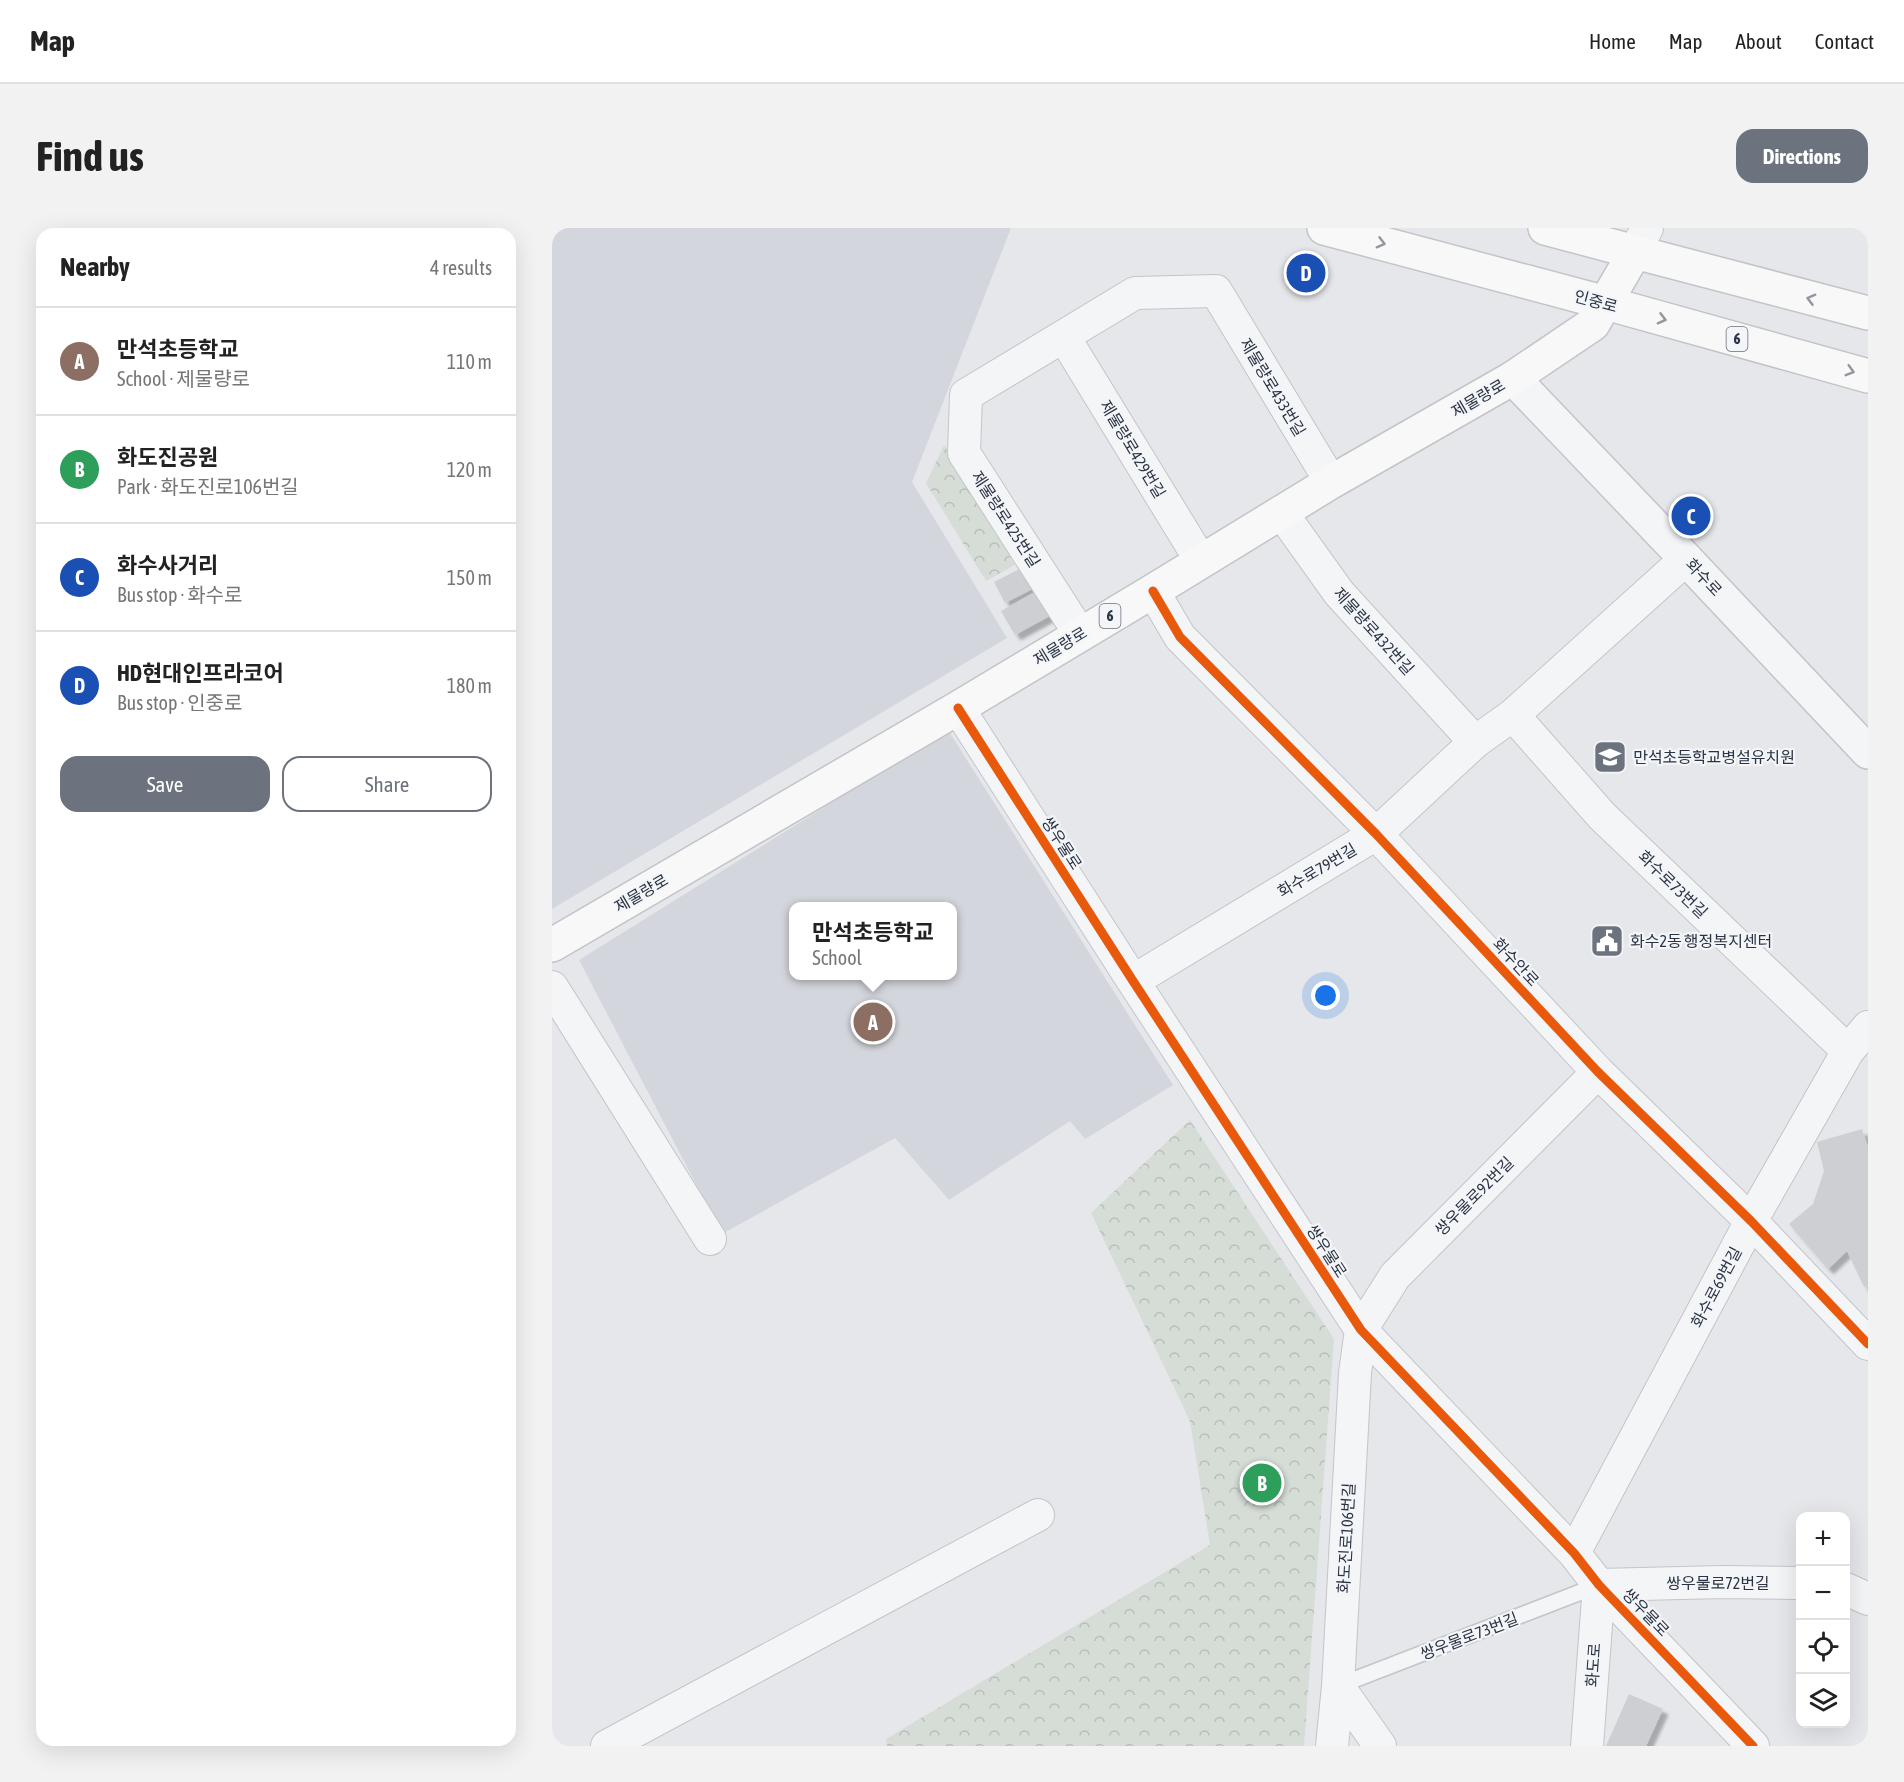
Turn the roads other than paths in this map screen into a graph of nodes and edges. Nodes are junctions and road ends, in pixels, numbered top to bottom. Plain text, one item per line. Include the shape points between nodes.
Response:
1 (1324, 228) edge
2 (1545, 228) edge
3 (1641, 240) edge
4 (1606, 303) junction
5 (1868, 314) edge
6 (1064, 337) junction
7 (1868, 376) edge
8 (1513, 378) junction
9 (1331, 482) junction
10 (1281, 513) junction
11 (1686, 559) junction
12 (1201, 561) junction
13 (1153, 591) junction
14 (1080, 634) junction
15 (958, 708) junction
16 (1513, 715) junction
17 (1475, 742) junction
18 (1868, 752) edge
19 (1376, 834) junction
20 (552, 945) edge
21 (1133, 981) junction
22 (552, 987) edge
23 (1868, 1027) edge
24 (1848, 1051) junction
25 (1598, 1072) junction
26 (1751, 1221) junction
27 (710, 1239) dead end
28 (1361, 1330) junction
29 (1865, 1334) edge
30 (1038, 1515) dead end
31 (1574, 1553) junction
32 (1796, 1583) edge
33 (1599, 1585) junction
34 (1850, 1591) edge
35 (1868, 1599) edge
36 (1338, 1686) junction
37 (607, 1746) edge
38 (1332, 1746) edge
39 (1380, 1746) edge
40 (1587, 1746) edge
41 (1753, 1746) edge

1 -> 4 main road, 인중로
2 - 3 main road
3 - 4 main road, 제물량로 / 6
5 -> 3 main road
4 -> 7 main road, 인중로 / 6
4 - 8 main road, 제물량로 / 6 via 1593,324
6 - 9 street, 제물량로433번길 via 1134,293 1216,291
6 - 12 street, 제물량로429번길
6 - 14 street, 제물량로425번길 via 966,395 964,453
8 - 9 main road, 제물량로 / 6
8 - 11 street, 화수로
9 - 10 main road, 제물량로 / 6
10 - 12 main road, 제물량로 / 6
10 - 17 street, 제물량로432번길 via 1339,593
11 - 16 street, 화수로79번길
11 - 18 street, 화수로
12 - 13 main road, 제물량로 / 6
13 - 14 main road, 제물량로 / 6
13 - 19 street, 화수안로 via 1180,637
14 - 15 main road, 제물량로 / 6
15 - 20 main road, 제물량로 / 6
15 - 21 street, 쌍우물로
16 - 17 street, 화수로79번길
16 - 24 street, 화수로73번길 via 1602,816
17 - 19 street, 화수로79번길
19 - 21 street, 화수로79번길
19 - 25 street, 화수안로
21 - 28 street, 쌍우물로
22 - 27 street
23 - 24 street, 화수로69번길
24 - 26 street, 화수로69번길
25 - 26 street, 화수안로
25 - 28 street, 쌍우물로92번길 via 1395,1276
26 - 29 street, 화수안로
26 - 31 street, 화수로69번길
28 - 31 street, 쌍우물로
28 - 36 street, 화도진로106번길 via 1355,1373
30 - 37 street
31 - 33 street, 쌍우물로
32 - 33 street, 쌍우물로72번길
33 - 36 lane, 쌍우물로73번길
33 - 40 street, 화도로
33 - 41 street, 쌍우물로
34 - 35 street
36 - 38 street, 화도진로106번길
36 - 39 street

